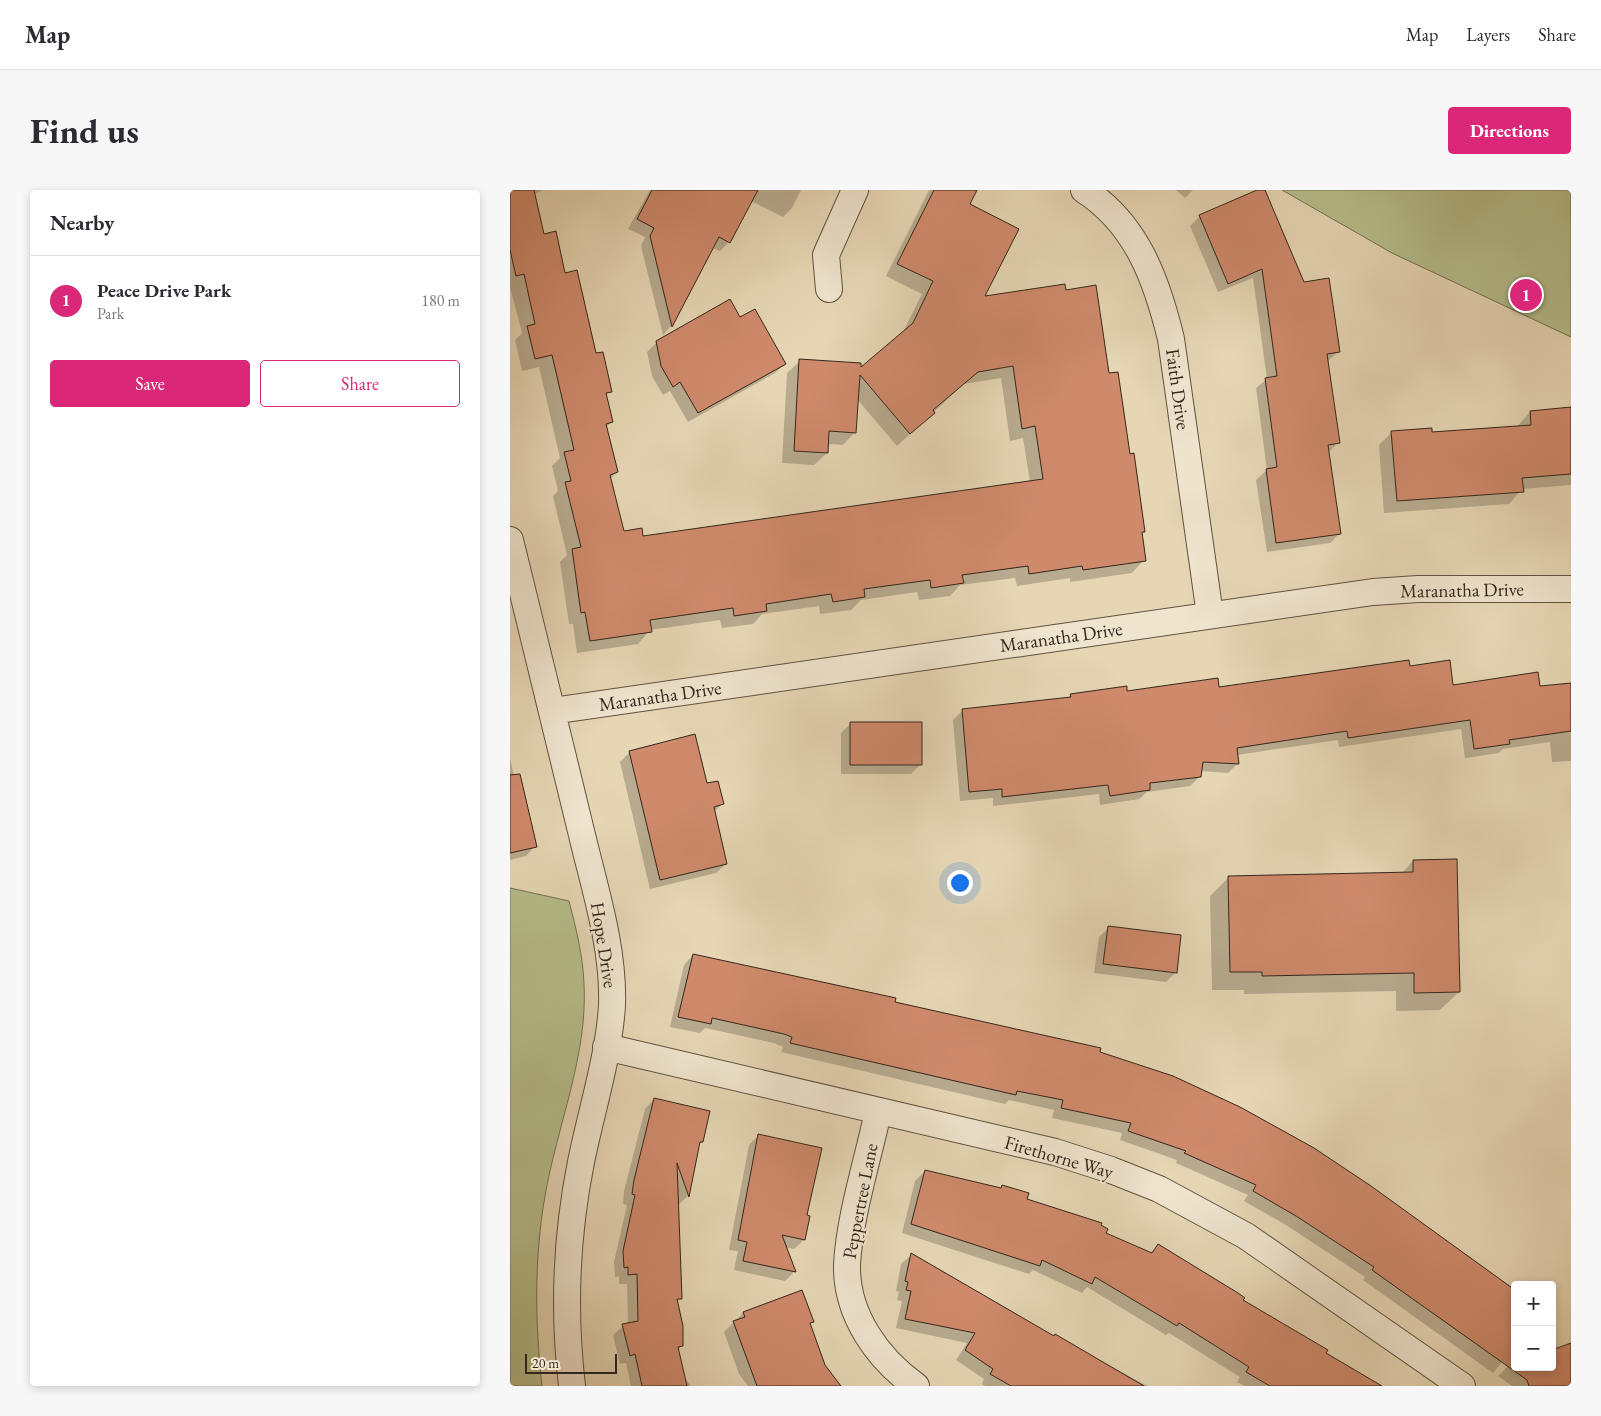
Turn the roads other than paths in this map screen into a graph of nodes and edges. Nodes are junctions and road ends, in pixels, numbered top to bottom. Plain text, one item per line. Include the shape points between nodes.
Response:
1 (855, 190) edge
2 (1084, 190) edge
3 (829, 289) dead end
4 (510, 540) edge
5 (1571, 589) edge
6 (1210, 615) junction
7 (552, 712) junction
8 (606, 1047) junction
9 (878, 1112) junction
10 (572, 1386) edge
11 (916, 1386) edge
12 (1462, 1386) edge

1 - 3 street via 826,255
2 - 6 street, Faith Drive via 1115,214 1132,237 1145,258 1164,308
4 - 7 street, Hope Drive
5 - 6 street, Maranatha Drive via 1373,592
6 - 7 street, Maranatha Drive
7 - 8 street, Hope Drive via 610,964 612,1007
8 - 9 street, Firethorne Way
8 - 10 street, Hope Drive via 581,1163 568,1248 566,1315
9 - 11 street, Peppertree Lane via 851,1239 847,1265 849,1286 857,1313 879,1355
9 - 12 street, Firethorne Way via 1055,1152 1158,1189 1246,1236

